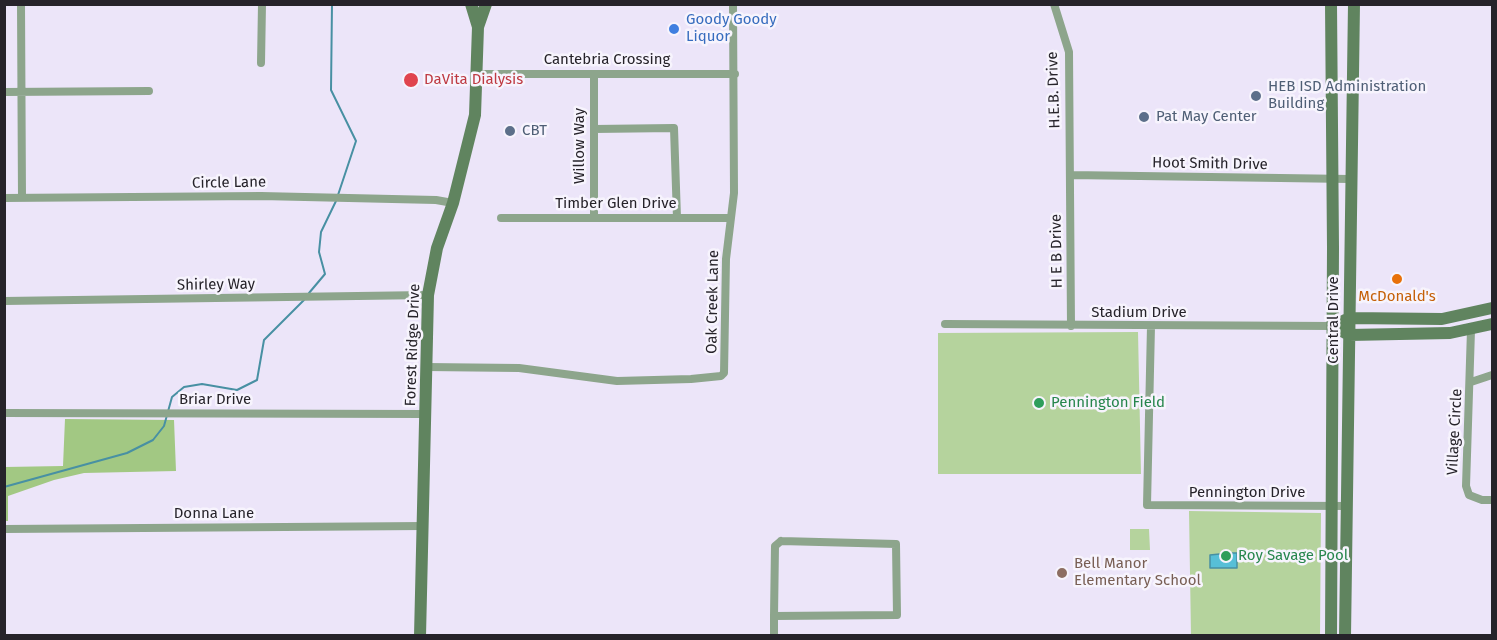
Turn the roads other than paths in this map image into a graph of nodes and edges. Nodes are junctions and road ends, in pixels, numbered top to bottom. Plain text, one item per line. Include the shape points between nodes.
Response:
1 (21, 4) edge
2 (262, 4) edge
3 (471, 4) edge
4 (486, 4) edge
5 (733, 4) edge
6 (1054, 4) edge
7 (1330, 4) edge
8 (1354, 4) edge
9 (478, 27) junction
10 (261, 63) dead end
11 (478, 74) junction
12 (594, 74) junction
13 (735, 74) junction
14 (22, 91) junction
15 (148, 91) dead end
16 (4, 92) edge
17 (594, 129) junction
18 (1332, 140) junction
19 (1351, 140) junction
20 (1070, 176) junction
21 (1350, 178) junction
22 (1332, 179) junction
23 (4, 198) edge
24 (22, 198) junction
25 (453, 203) junction
26 (501, 218) dead end
27 (594, 218) junction
28 (677, 218) junction
29 (731, 218) junction
30 (429, 295) junction
31 (4, 301) edge
32 (1492, 308) edge
33 (1349, 318) junction
34 (1449, 318) junction
35 (945, 324) dead end
36 (1492, 324) edge
37 (1071, 326) junction
38 (1151, 326) junction
39 (1333, 326) junction
40 (1471, 330) junction
41 (1450, 333) junction
42 (1349, 335) junction
43 (426, 367) junction
44 (1492, 375) edge
45 (1471, 382) junction
46 (4, 413) edge
47 (426, 414) junction
48 (1331, 468) junction
49 (1348, 468) junction
50 (1492, 500) edge
51 (1347, 506) junction
52 (1330, 507) junction
53 (424, 526) junction
54 (4, 529) edge
55 (774, 616) junction
56 (420, 636) edge
57 (774, 636) edge
58 (1331, 636) edge
59 (1345, 636) edge

1 - 14 street
2 - 10 street
3 - 9 main road, Forest Ridge Drive
4 - 9 main road, Forest Ridge Drive
5 - 13 street, Oak Creek Lane
6 - 20 street, H.E.B. Drive via 1069,52
7 - 18 main road, Central Drive
8 - 19 main road, Central Drive
9 - 11 main road, Forest Ridge Drive
11 - 12 street, Cantebria Crossing
11 - 25 main road, Forest Ridge Drive via 471,135
12 - 13 street, Cantebria Crossing
12 - 17 street, Willow Way
13 - 29 street, Oak Creek Lane
14 - 15 street
14 - 16 street
14 - 24 street
17 - 27 street, Willow Way
17 - 28 street via 674,128
18 - 19 main road
18 - 22 main road, Central Drive
19 - 21 main road, Central Drive
20 - 22 street, Hoot Smith Drive
20 - 37 street, H E B Drive
21 - 22 street, Hoot Smith Drive
21 - 33 main road, Central Drive
22 - 39 main road, Central Drive
23 - 24 street, Circle Lane
24 - 25 street, Circle Lane via 342,198
25 - 30 main road, Forest Ridge Drive via 437,248
26 - 27 street, Timber Glen Drive
27 - 28 street, Timber Glen Drive
28 - 29 street, Timber Glen Drive
29 - 43 street, Oak Creek Lane via 726,266 725,367 721,376 617,381 519,368
30 - 31 street, Shirley Way
30 - 43 main road, Forest Ridge Drive
32 - 34 main road
33 - 34 main road
33 - 39 main road
33 - 42 main road, Central Drive
34 - 41 main road
35 - 37 street, Stadium Drive
36 - 40 main road
37 - 38 street, Stadium Drive
38 - 39 street, Stadium Drive
38 - 52 street, Pennington Drive via 1147,505
39 - 42 main road
39 - 48 main road, Central Drive
40 - 41 main road
40 - 45 street, Village Circle
41 - 42 main road
42 - 49 main road, Central Drive
43 - 47 main road, Forest Ridge Drive
44 - 45 street, Village Circle
45 - 50 street, Village Circle via 1466,486 1469,495
46 - 47 street, Briar Drive
47 - 53 main road, Forest Ridge Drive
48 - 49 main road
48 - 52 main road, Central Drive
49 - 51 main road, Central Drive
51 - 52 street, Pennington Drive
51 - 59 main road, Central Drive
52 - 58 main road, Central Drive
53 - 54 street, Donna Lane
53 - 56 main road, Forest Ridge Drive
55 - 55 street via 777,543 897,546 897,615
55 - 57 street

